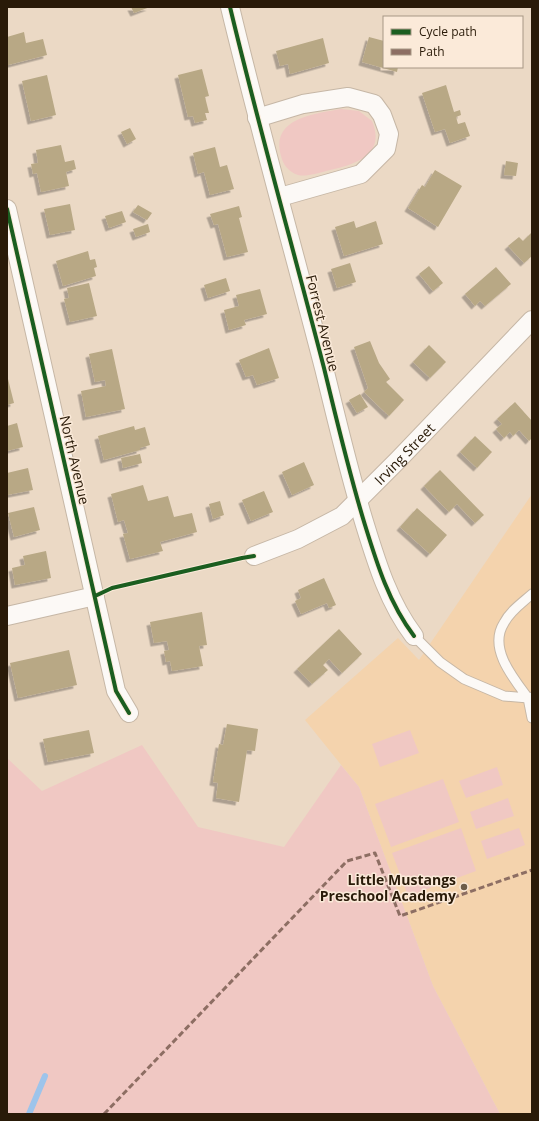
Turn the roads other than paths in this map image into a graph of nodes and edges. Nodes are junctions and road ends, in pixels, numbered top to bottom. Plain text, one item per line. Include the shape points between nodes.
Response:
1 (230, 7) edge
2 (257, 118) junction
3 (280, 197) junction
4 (7, 209) edge
5 (532, 320) edge
6 (358, 500) junction
7 (254, 556) dead end
8 (532, 594) edge
9 (95, 596) junction
10 (7, 616) edge
11 (414, 636) joint
12 (530, 697) edge
13 (129, 713) dead end
14 (532, 718) edge

1 - 2 street, Forrest Avenue
2 - 3 street, Forrest Avenue
2 - 3 street via 303,104 348,97 374,104 382,115 389,134 386,148 361,174
3 - 6 street, Forrest Avenue
4 - 9 street, North Avenue
5 - 6 street, Irving Street
6 - 7 street, Irving Street via 342,516 298,539
6 - 11 street, Forrest Avenue via 378,570 400,619
8 - 12 lane via 503,623 499,641 503,660 514,680
9 - 10 street
9 - 13 street, North Avenue via 116,691
11 - 12 lane via 440,662 464,679 504,696
12 - 14 lane

